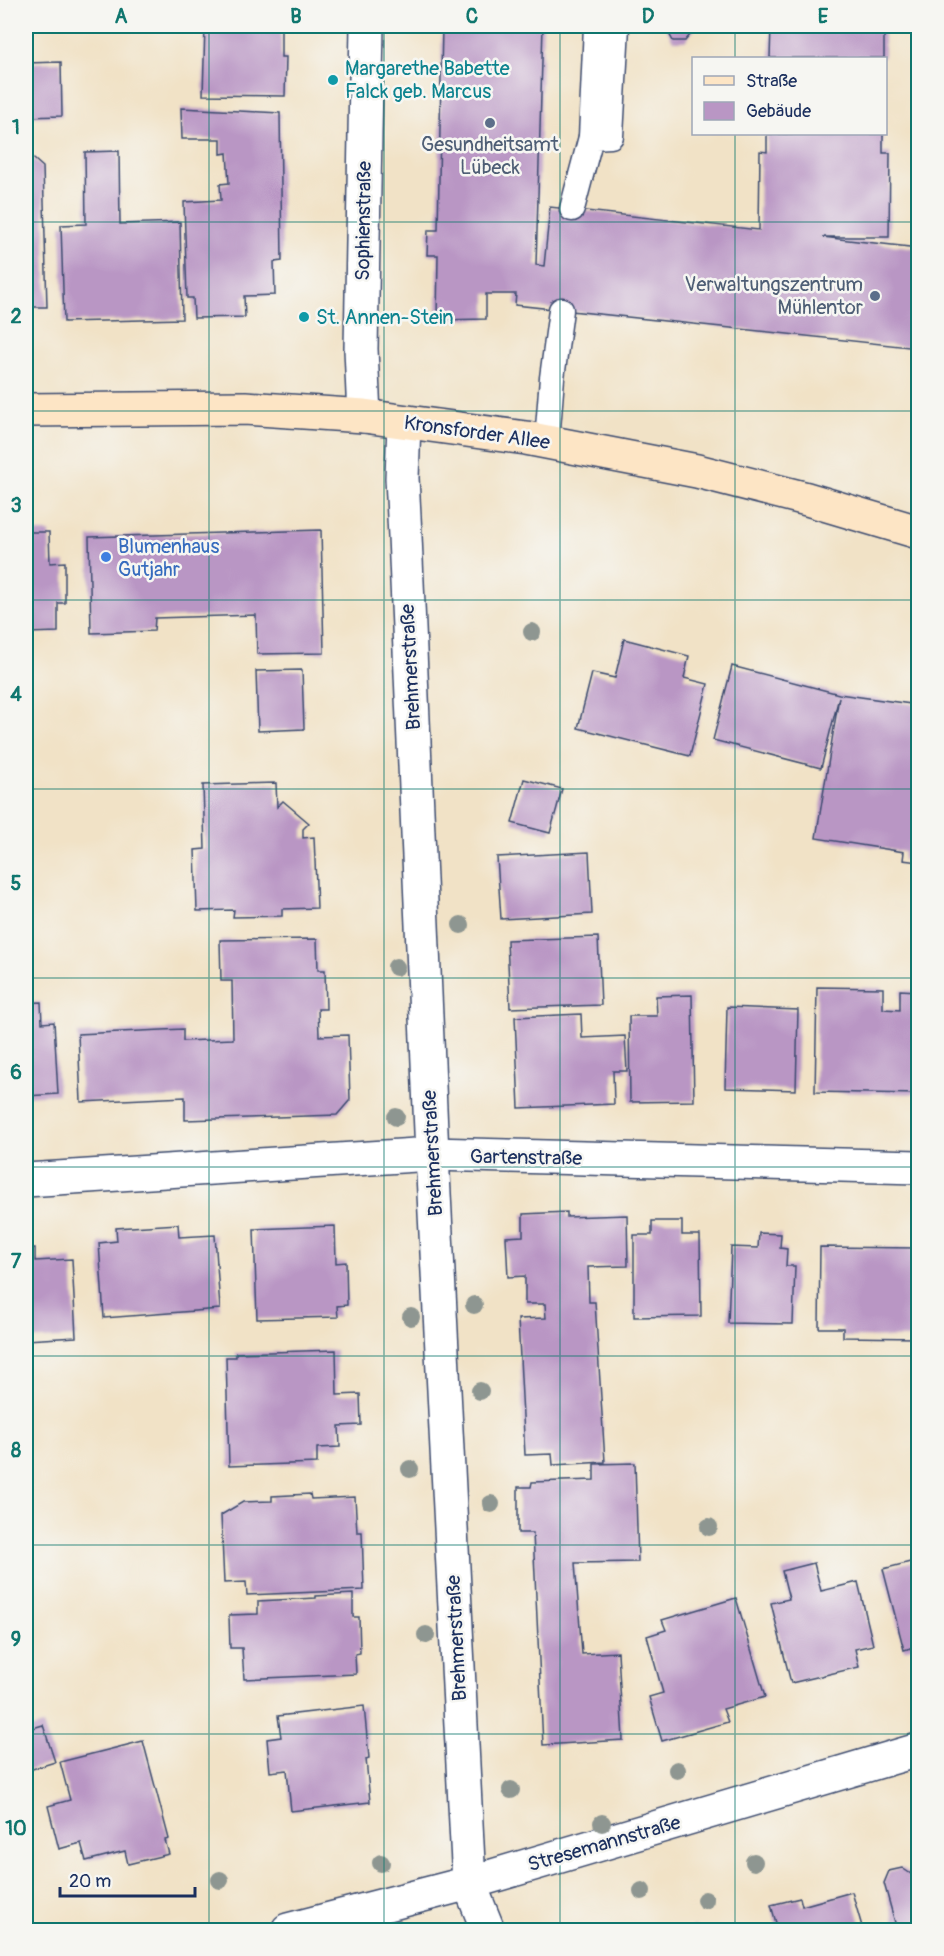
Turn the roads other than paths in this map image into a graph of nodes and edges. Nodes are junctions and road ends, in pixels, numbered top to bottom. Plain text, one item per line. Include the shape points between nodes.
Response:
1 (367, 26) edge
2 (596, 26) edge
3 (617, 26) edge
4 (591, 137) junction
5 (572, 209) dead end
6 (561, 310) dead end
7 (26, 410) edge
8 (364, 416) junction
9 (404, 423) junction
10 (547, 441) junction
11 (918, 532) edge
12 (432, 1154) junction
13 (918, 1167) edge
14 (26, 1180) edge
15 (918, 1750) edge
16 (469, 1883) junction
17 (288, 1930) edge
18 (488, 1930) edge

1 - 8 street, Sophienstraße via 361,349
2 - 4 lane
3 - 4 lane via 611,136
4 - 5 lane
6 - 10 lane
7 - 8 main road, Kronsforder Allee via 245,408
8 - 9 main road, Kronsforder Allee
9 - 10 main road, Kronsforder Allee
9 - 12 street, Brehmerstraße via 402,478
10 - 11 main road, Kronsforder Allee via 697,471
12 - 13 street, Gartenstraße
12 - 14 street, Gartenstraße
12 - 16 street, Brehmerstraße
15 - 16 street, Stresemannstraße
16 - 17 street, Stresemannstraße
16 - 18 street, Brehmerstraße

